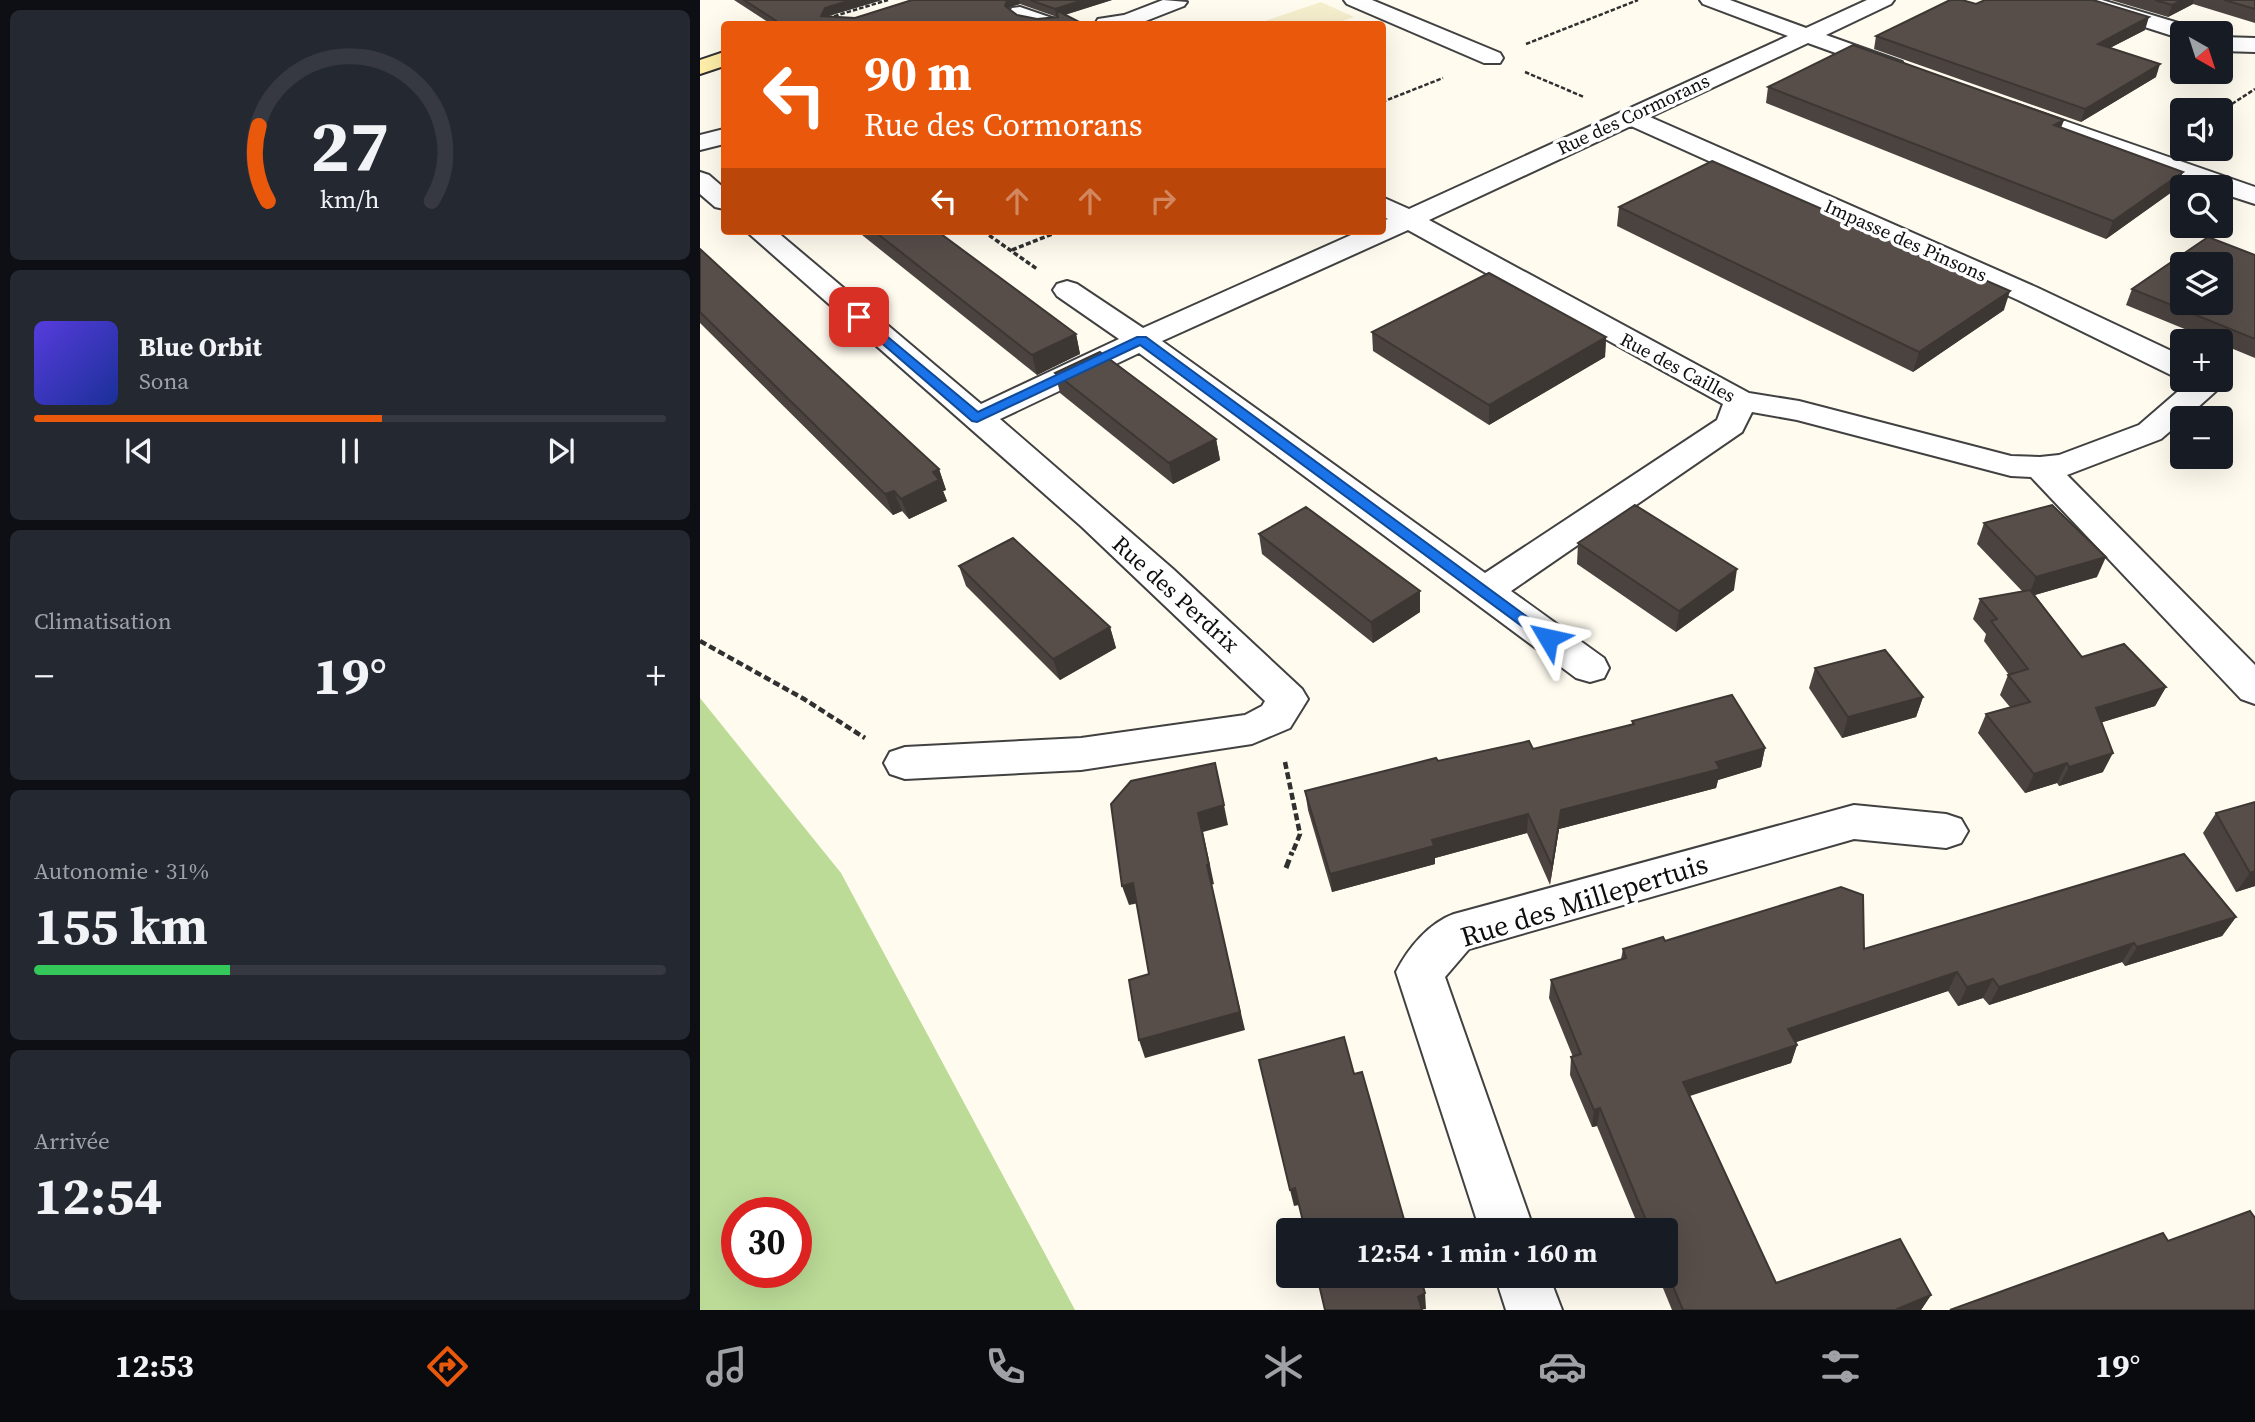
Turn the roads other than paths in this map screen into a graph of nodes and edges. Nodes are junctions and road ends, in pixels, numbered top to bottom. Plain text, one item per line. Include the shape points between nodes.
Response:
1 (1354, 0) edge
2 (1710, 0) edge
3 (1884, 0) edge
4 (2080, 0) edge
5 (1177, 1) edge
6 (1020, 13) edge
7 (1040, 21) edge
8 (1128, 21) edge
9 (1184, 21) edge
10 (2170, 28) edge
11 (1807, 35) junction
12 (2233, 44) edge
13 (2255, 45) edge
14 (1492, 58) road end
15 (721, 60) edge
16 (700, 67) edge
17 (1914, 74) edge
18 (1990, 102) edge
19 (1628, 116) junction
20 (721, 137) edge
21 (700, 144) edge
22 (700, 180) edge
23 (2255, 196) edge
24 (721, 198) edge
25 (1389, 222) edge
26 (765, 235) edge
27 (1362, 235) edge
28 (1067, 290) road end
29 (1141, 340) junction
30 (2170, 362) edge
31 (2195, 392) edge
32 (1740, 401) junction
33 (977, 418) junction
34 (2040, 467) junction
35 (1485, 591) junction
36 (1590, 668) dead end
37 (2255, 689) edge
38 (905, 763) road end
39 (1946, 831) dead end
40 (1503, 1218) edge
41 (1526, 1288) edge
42 (1534, 1310) edge

1 - 14 street
2 - 11 street
3 - 11 street, Rue des Cormorans
4 - 10 street
5 - 8 street
5 - 9 street
6 - 7 street
11 - 17 street
11 - 19 street, Rue des Cormorans
12 - 13 street
15 - 16 street
18 - 23 street
19 - 25 street, Rue des Cormorans
19 - 30 street, Impasse des Pinsons
20 - 21 street
22 - 24 street
25 - 32 street, Rue des Cailles
26 - 33 street, Rue des Perdrix
27 - 29 street, Rue des Cormorans
28 - 29 street
29 - 33 street, Rue des Cormorans
29 - 35 street
31 - 34 street, Rue des Cailles via 2150,432 2064,465
32 - 34 street, Rue des Cailles via 1799,411 2011,466
32 - 35 street via 1731,425
33 - 38 street, Rue des Perdrix via 1235,646 1288,699 1276,717 1252,729 1081,754
34 - 37 street
35 - 36 street
39 - 40 street, Rue des Millepertuis via 1854,822 1454,934 1420,972
41 - 42 street

